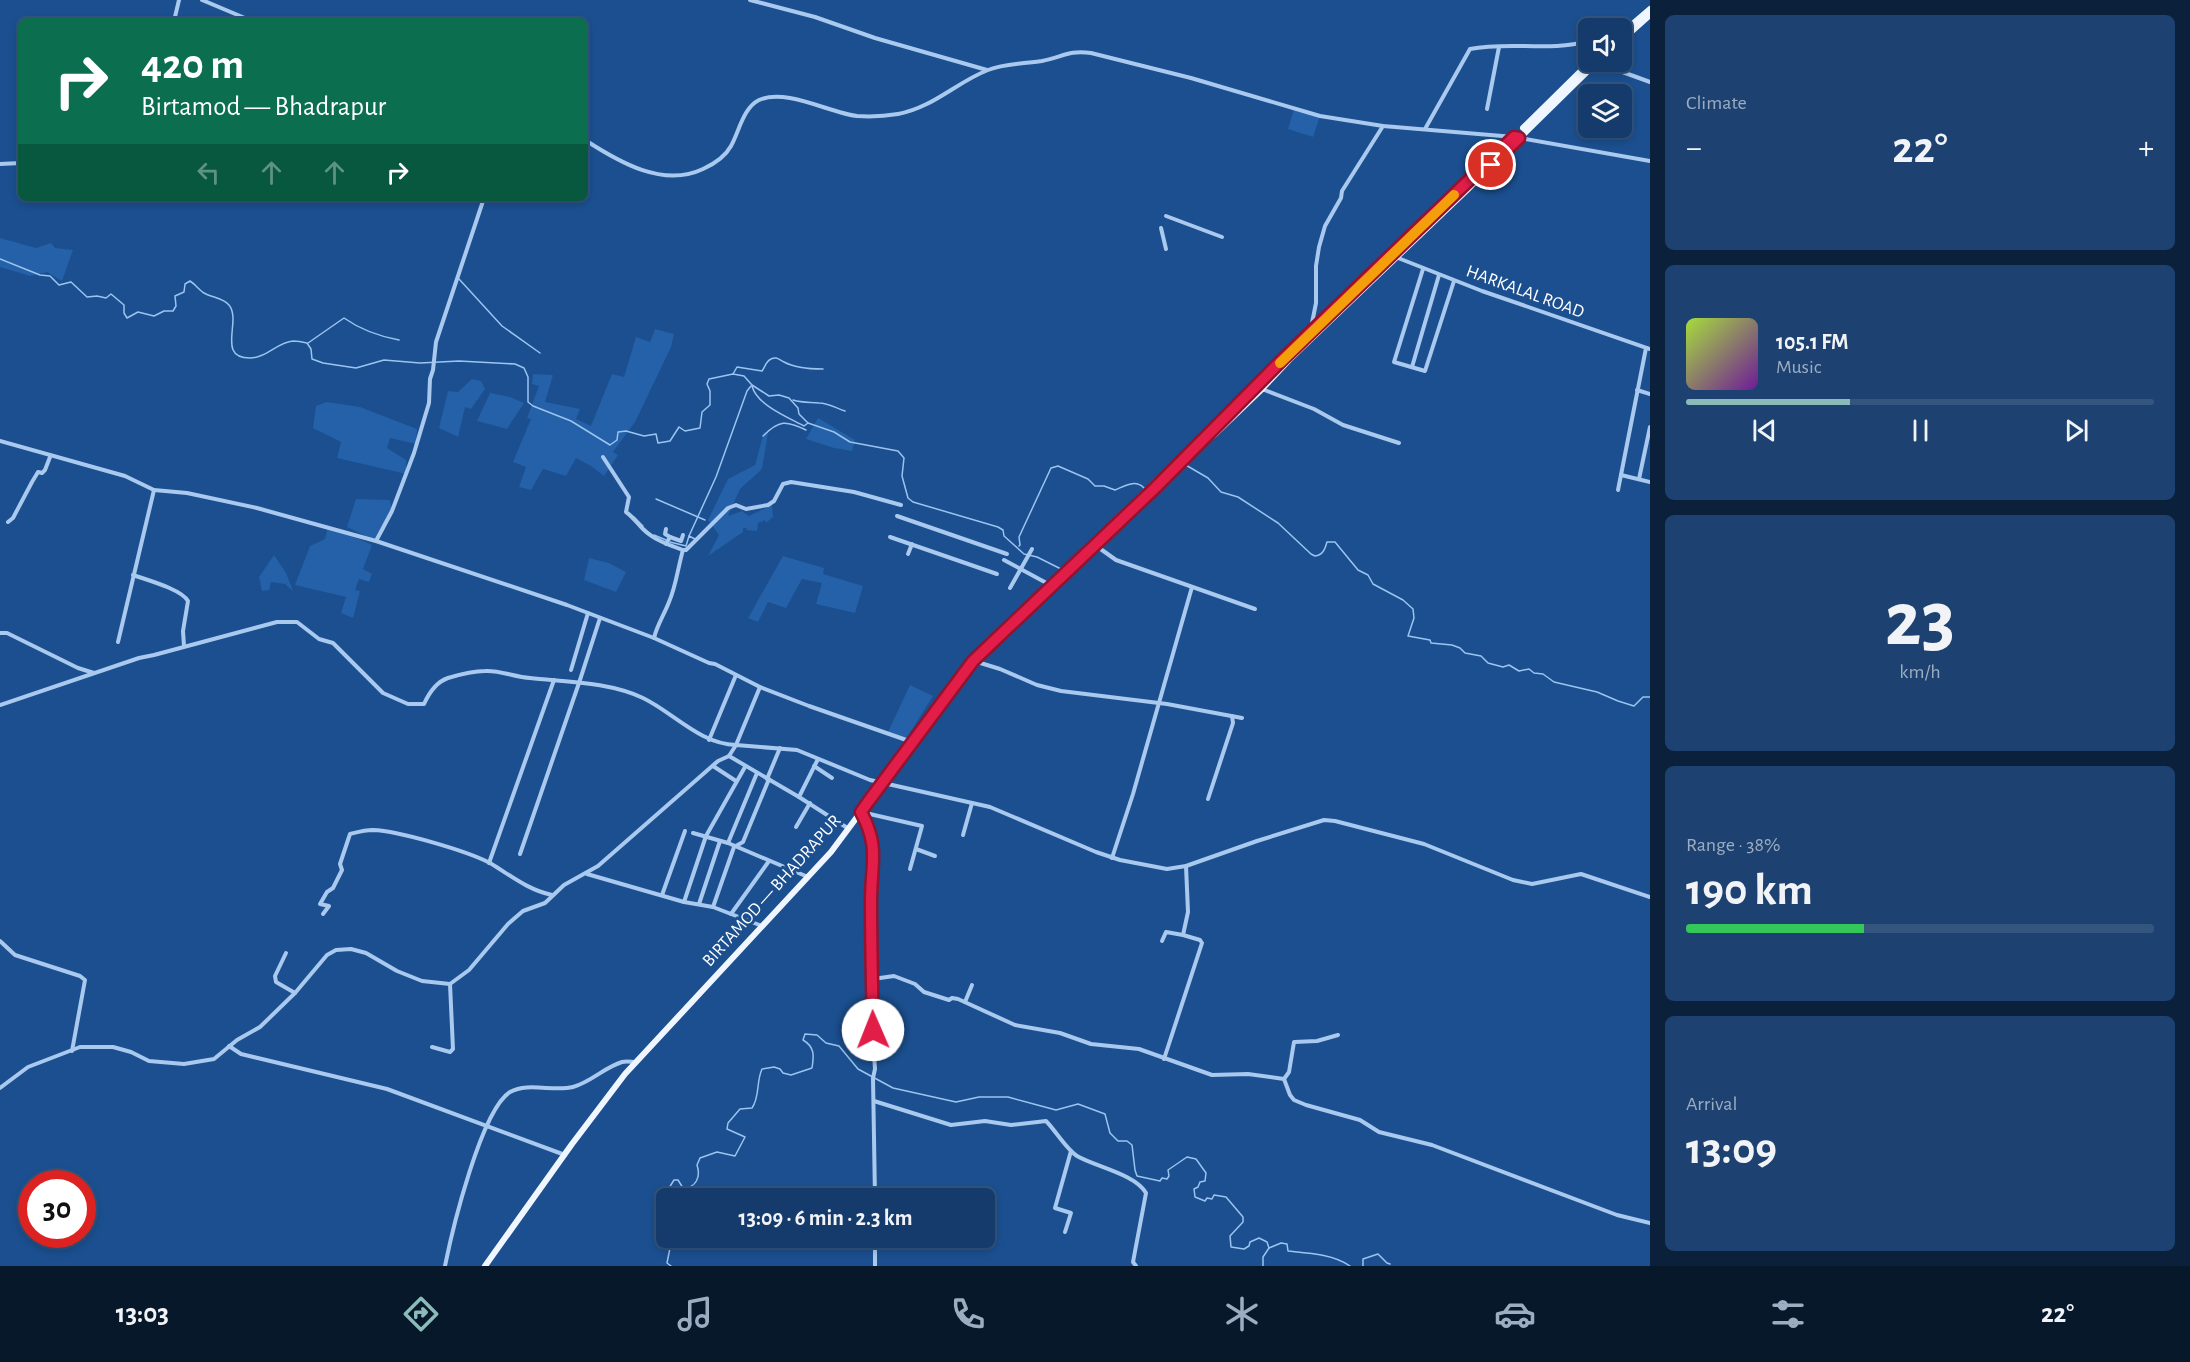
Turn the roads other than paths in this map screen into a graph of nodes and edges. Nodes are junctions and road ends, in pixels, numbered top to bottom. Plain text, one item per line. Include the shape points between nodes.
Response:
1 (179, 0) edge
2 (202, 0) edge
3 (750, 0) edge
4 (1650, 9) edge
5 (1650, 15) edge
6 (175, 18) edge
7 (245, 18) edge
8 (1632, 26) edge
9 (1632, 28) edge
10 (1578, 43) edge
11 (1498, 47) junction
12 (988, 70) junction
13 (1580, 72) edge
14 (1587, 72) edge
15 (1622, 72) edge
16 (1650, 82) edge
17 (1487, 109) dead end
18 (1383, 126) junction
19 (1425, 129) junction
20 (1516, 138) junction
21 (588, 142) edge
22 (1650, 160) edge
23 (18, 163) edge
24 (0, 164) edge
25 (483, 201) edge
26 (1166, 216) dead end
27 (1161, 228) dead end
28 (1222, 237) dead end
29 (1166, 249) dead end
30 (1394, 257) junction
31 (1423, 269) junction
32 (1439, 275) junction
33 (1454, 281) junction
34 (1311, 337) junction
35 (1648, 349) edge
36 (1412, 367) junction
37 (1262, 389) junction
38 (1637, 390) junction
39 (1650, 394) edge
40 (1650, 427) edge
41 (0, 441) edge
42 (1399, 443) dead end
43 (1197, 447) junction
44 (50, 457) junction
45 (603, 457) dead end
46 (1621, 475) junction
47 (1639, 479) junction
48 (1650, 482) edge
49 (154, 490) junction
50 (1618, 490) dead end
51 (901, 505) dead end
52 (897, 516) dead end
53 (8, 522) dead end
54 (666, 529) dead end
55 (683, 535) dead end
56 (670, 537) junction
57 (890, 537) dead end
58 (376, 541) junction
59 (666, 544) junction
60 (912, 544) junction
61 (1095, 545) junction
62 (1032, 549) dead end
63 (683, 550) junction
64 (908, 554) dead end
65 (1007, 554) dead end
66 (1004, 560) dead end
67 (1020, 569) junction
68 (997, 574) dead end
69 (134, 575) junction
70 (1052, 586) junction
71 (1192, 587) junction
72 (1010, 588) dead end
73 (1255, 609) dead end
74 (588, 613) junction
75 (600, 618) junction
76 (0, 633) edge
77 (654, 639) junction
78 (118, 642) dead end
79 (184, 646) junction
80 (973, 661) junction
81 (571, 670) dead end
82 (95, 673) junction
83 (736, 675) junction
84 (554, 680) junction
85 (579, 683) junction
86 (760, 687) junction
87 (1158, 703) junction
88 (0, 705) edge
89 (1232, 716) junction
90 (1242, 718) dead end
91 (709, 740) junction
92 (912, 742) junction
93 (736, 745) junction
94 (780, 748) junction
95 (729, 756) junction
96 (818, 759) junction
97 (713, 766) junction
98 (814, 766) junction
99 (745, 767) junction
100 (757, 773) junction
101 (832, 778) dead end
102 (768, 779) junction
103 (736, 781) junction
104 (882, 783) junction
105 (799, 797) junction
106 (1208, 800) dead end
107 (810, 803) junction
108 (972, 803) junction
109 (861, 812) junction
110 (796, 827) dead end
111 (849, 829) junction
112 (685, 831) dead end
113 (693, 833) dead end
114 (963, 835) dead end
115 (706, 836) junction
116 (720, 841) junction
117 (728, 843) junction
118 (734, 847) junction
119 (916, 849) junction
120 (520, 854) dead end
121 (935, 856) dead end
122 (1112, 858) junction
123 (769, 861) junction
124 (489, 863) junction
125 (1186, 866) junction
126 (910, 869) dead end
127 (586, 873) junction
128 (808, 877) junction
129 (553, 895) junction
130 (662, 895) junction
131 (1650, 897) edge
132 (684, 902) junction
133 (699, 904) junction
134 (713, 907) junction
135 (322, 914) dead end
136 (731, 914) junction
137 (763, 926) junction
138 (1183, 936) junction
139 (0, 941) edge
140 (1162, 941) dead end
141 (286, 952) dead end
142 (873, 980) junction
143 (450, 984) junction
144 (972, 985) dead end
145 (295, 993) junction
146 (965, 1002) junction
147 (1338, 1035) dead end
148 (229, 1046) junction
149 (432, 1047) dead end
150 (72, 1052) junction
151 (1164, 1059) junction
152 (637, 1062) junction
153 (1284, 1079) junction
154 (0, 1088) edge
155 (874, 1101) junction
156 (487, 1126) junction
157 (1071, 1150) junction
158 (565, 1155) junction
159 (875, 1188) edge
160 (1650, 1223) edge
161 (1065, 1232) dead end
162 (875, 1248) edge
163 (445, 1266) edge
164 (485, 1266) edge
165 (875, 1266) edge
166 (1136, 1266) edge

1 - 6 street
2 - 7 street
3 - 12 street
4 - 8 main road
5 - 9 main road
10 - 11 street
11 - 17 street
11 - 19 street via 1468,51
12 - 18 street via 1076,51 1091,53 1320,116
12 - 21 street via 899,114 857,116 808,102 760,100 747,112 724,156 687,175 654,175
13 - 20 main road, BIRTAMOD — BHADRAPUR
14 - 20 main road, BIRTAMOD — BHADRAPUR
15 - 16 street
18 - 19 street
18 - 34 street via 1342,191 1321,239
19 - 20 street
20 - 22 street
20 - 30 main road, BIRTAMOD — BHADRAPUR
23 - 24 street
25 - 58 street via 436,342 429,403 414,453
26 - 28 street
27 - 29 street
30 - 31 street, HARKALAL ROAD
30 - 34 main road, BIRTAMOD — BHADRAPUR
31 - 32 street, HARKALAL ROAD
31 - 36 street via 1394,362
32 - 33 street, HARKALAL ROAD
32 - 36 street
33 - 35 street, HARKALAL ROAD
33 - 36 street via 1425,371
34 - 37 main road, BIRTAMOD — BHADRAPUR
34 - 43 main road, BIRTAMOD — BHADRAPUR
35 - 38 street
37 - 42 street via 1343,425
37 - 43 main road, BIRTAMOD — BHADRAPUR
38 - 39 street
38 - 46 street
40 - 47 street
41 - 44 street
43 - 61 main road, BIRTAMOD — BHADRAPUR
44 - 49 street via 125,476
44 - 53 street
45 - 59 street via 628,497 626,512 644,531
46 - 47 street
46 - 50 street
47 - 48 street
49 - 58 street via 257,508
49 - 69 street
51 - 63 street via 854,492 791,482 783,484 768,505 728,508
52 - 65 street
54 - 56 street via 665,534
55 - 56 street via 681,541
56 - 59 street
57 - 60 street
58 - 74 street
59 - 63 street
60 - 64 street
60 - 68 street
61 - 70 main road, BIRTAMOD — BHADRAPUR
61 - 71 street via 1116,560
62 - 67 street
63 - 77 street
66 - 67 street
67 - 70 street
67 - 72 street
69 - 78 street
69 - 79 street via 187,598
70 - 80 main road, BIRTAMOD — BHADRAPUR
71 - 73 street
71 - 87 street
74 - 75 street
74 - 81 street
75 - 77 street
75 - 85 street
76 - 82 street
77 - 83 street
79 - 82 street
79 - 84 street via 277,622 297,622 319,639 333,644 383,693 416,705 424,704 428,693 447,678 484,671
80 - 87 street via 1061,691
80 - 92 main road, BIRTAMOD — BHADRAPUR
82 - 88 street
83 - 86 street
83 - 91 street
84 - 85 street
84 - 124 street
85 - 91 street via 642,698
85 - 120 street
86 - 92 street
86 - 93 street
87 - 89 street
87 - 122 street
89 - 90 street
89 - 106 street
91 - 93 street
92 - 104 main road, BIRTAMOD — BHADRAPUR
93 - 94 street
93 - 95 street
94 - 96 street
94 - 102 street
95 - 97 street
95 - 99 street
96 - 98 street
96 - 104 street
97 - 103 street
97 - 127 street
98 - 101 street
98 - 105 street
99 - 100 street
99 - 103 street
100 - 102 street
100 - 117 street
102 - 105 street
102 - 118 street via 742,842
103 - 115 street
104 - 108 street
104 - 109 main road, BIRTAMOD — BHADRAPUR
105 - 107 street
107 - 110 street
107 - 111 street
108 - 114 street
108 - 122 street
109 - 111 main road, BIRTAMOD — BHADRAPUR
109 - 119 street via 922,826
109 - 142 street via 872,837 874,860
111 - 128 main road, BIRTAMOD — BHADRAPUR
112 - 130 street
113 - 115 street
115 - 116 street
115 - 132 street
116 - 117 street
116 - 133 street
117 - 118 street
118 - 123 street
118 - 134 street
119 - 121 street
119 - 126 street
122 - 125 street via 1167,869
123 - 128 street
123 - 136 street
124 - 129 street via 542,893
124 - 135 street via 394,834 374,830 350,834 340,864 342,870 320,904 329,906
125 - 131 street via 1324,820 1424,844 1513,880 1532,884 1581,874
125 - 138 street via 1188,912
127 - 129 street
127 - 130 street
128 - 137 main road, BIRTAMOD — BHADRAPUR
129 - 143 street via 545,903 523,911 469,970
130 - 132 street
132 - 133 street
133 - 134 street
134 - 136 street
136 - 137 street
137 - 152 main road, BIRTAMOD — BHADRAPUR
138 - 140 street via 1166,932
138 - 151 street via 1202,943
139 - 150 street via 15,955 85,980
141 - 145 street via 276,982
142 - 146 street via 894,976 924,992
142 - 155 street
143 - 145 street via 422,981 351,949 327,955
143 - 149 street via 453,1049 450,1052
144 - 146 street
145 - 148 street via 260,1027
146 - 151 street via 1015,1024 1090,1044 1139,1049
147 - 153 street via 1294,1042 1289,1072
148 - 150 street via 214,1059 184,1064 149,1060 112,1047 80,1047
148 - 156 street via 241,1054 377,1085
150 - 154 street via 28,1068
151 - 153 street via 1212,1075
152 - 156 street via 623,1062 574,1087 511,1092
152 - 158 main road, BIRTAMOD — BHADRAPUR
153 - 160 street via 1294,1100 1306,1105 1360,1120 1379,1132 1432,1145 1617,1215
155 - 157 street via 951,1125 1046,1121
155 - 159 street
156 - 158 street
156 - 163 street via 466,1181
157 - 161 street via 1055,1208 1071,1213
157 - 166 street via 1145,1190 1133,1262
158 - 164 main road, BIRTAMOD — BHADRAPUR
162 - 165 street

